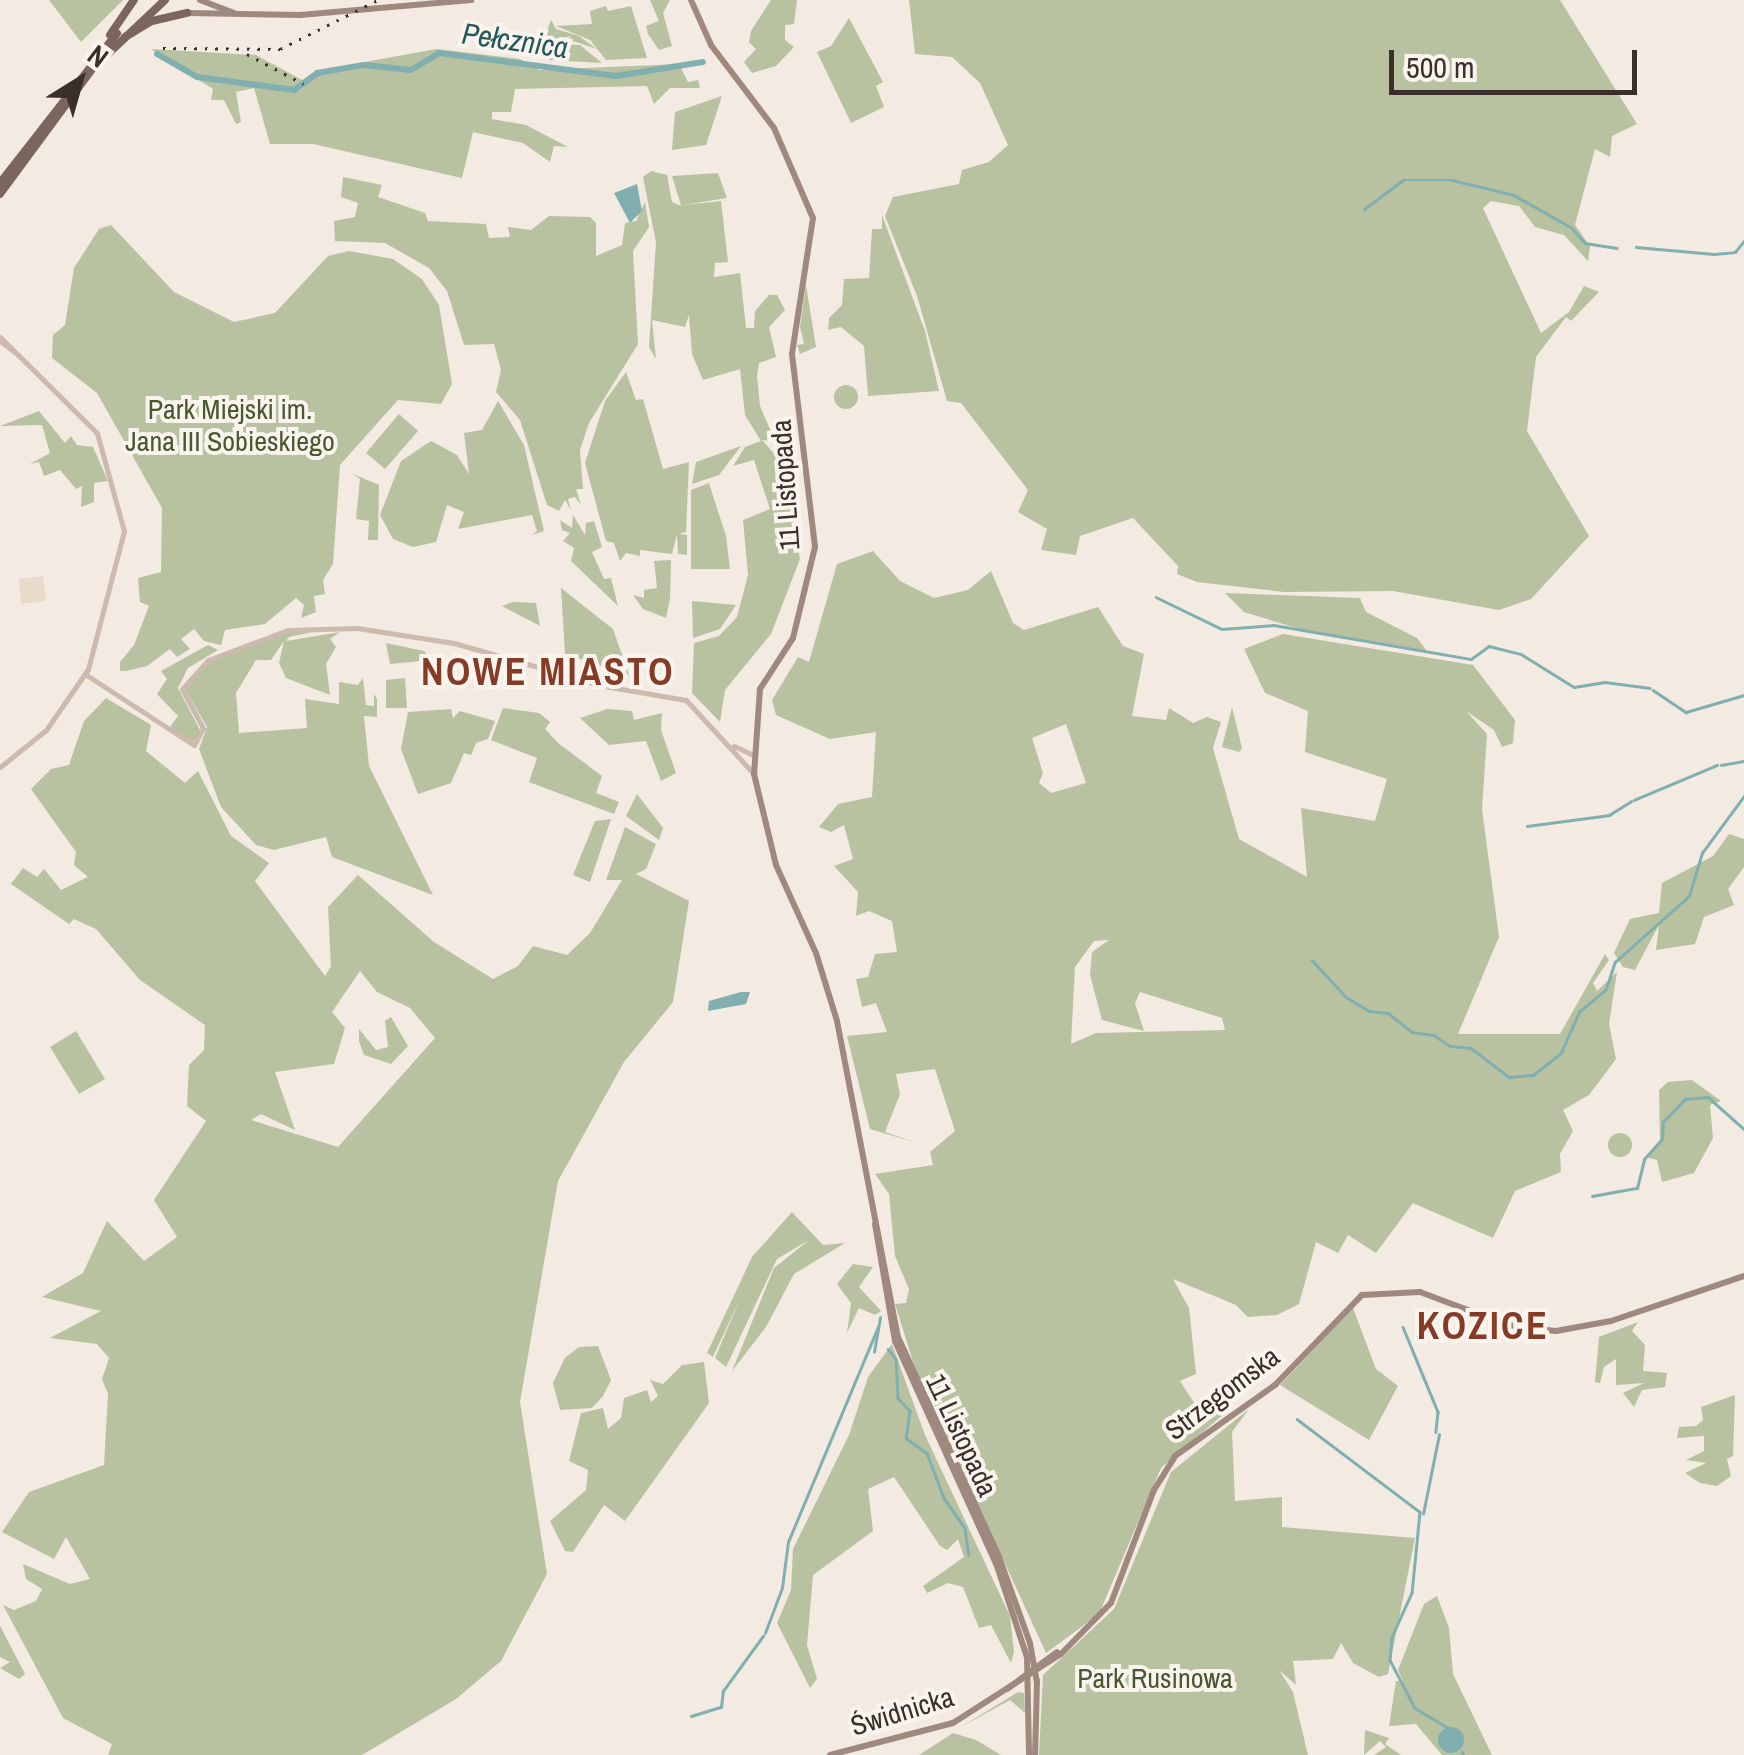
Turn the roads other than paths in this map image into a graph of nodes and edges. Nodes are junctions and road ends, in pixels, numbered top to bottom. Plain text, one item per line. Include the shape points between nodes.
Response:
1 (134, 0) edge
2 (199, 0) edge
3 (471, 0) edge
4 (161, 1) edge
5 (691, 2) edge
6 (188, 13) junction
7 (245, 15) junction
8 (105, 50) junction
9 (0, 183) edge
10 (0, 194) edge
11 (4, 342) edge
12 (85, 674) junction
13 (754, 742) junction
14 (735, 746) junction
15 (753, 756) junction
16 (742, 758) junction
17 (0, 767) edge
18 (754, 774) junction
19 (876, 1213) junction
20 (1744, 1276) edge
21 (1068, 1645) junction
22 (1034, 1657) junction
23 (1044, 1661) junction
24 (1033, 1672) junction
25 (1020, 1685) junction
26 (1031, 1692) junction
27 (986, 1705) junction
28 (830, 1755) edge
29 (1032, 1755) edge

1 - 8 main road
2 - 6 main road via 200,8
2 - 7 main road
3 - 7 main road
4 - 8 main road
5 - 13 main road, 11 Listopada via 704,33 768,119 813,218 792,354 814,553 793,638 762,684
6 - 7 main road
6 - 8 main road via 152,20
8 - 9 main road
8 - 10 main road
11 - 12 street via 97,433 122,519 123,544
12 - 14 street via 194,745 204,732 182,696 191,672 248,641 338,625 454,643 604,686 680,698
12 - 17 street via 46,730
13 - 14 street
13 - 15 main road, 11 Listopada
14 - 15 street
14 - 16 street
15 - 16 street
15 - 18 main road, 11 Listopada
16 - 18 street
18 - 19 main road, 11 Listopada via 776,865 837,1020
19 - 22 main road, 11 Listopada via 900,1340 1004,1571
19 - 24 main road, 11 Listopada via 892,1332 997,1566
20 - 21 main road, Strzegomska via 1599,1324 1524,1328 1420,1292 1358,1297 1280,1380 1175,1456 1154,1490 1111,1603
21 - 23 main road, Strzegomska
21 - 24 main road, Strzegomska
22 - 23 main road
22 - 24 main road, 11 Listopada
23 - 24 main road, Strzegomska
24 - 25 main road, Świdnicka
24 - 26 main road
24 - 27 main road, Świdnicka
24 - 29 main road
25 - 26 main road
25 - 27 main road, Świdnicka
26 - 29 main road
27 - 28 main road, Świdnicka via 927,1733

